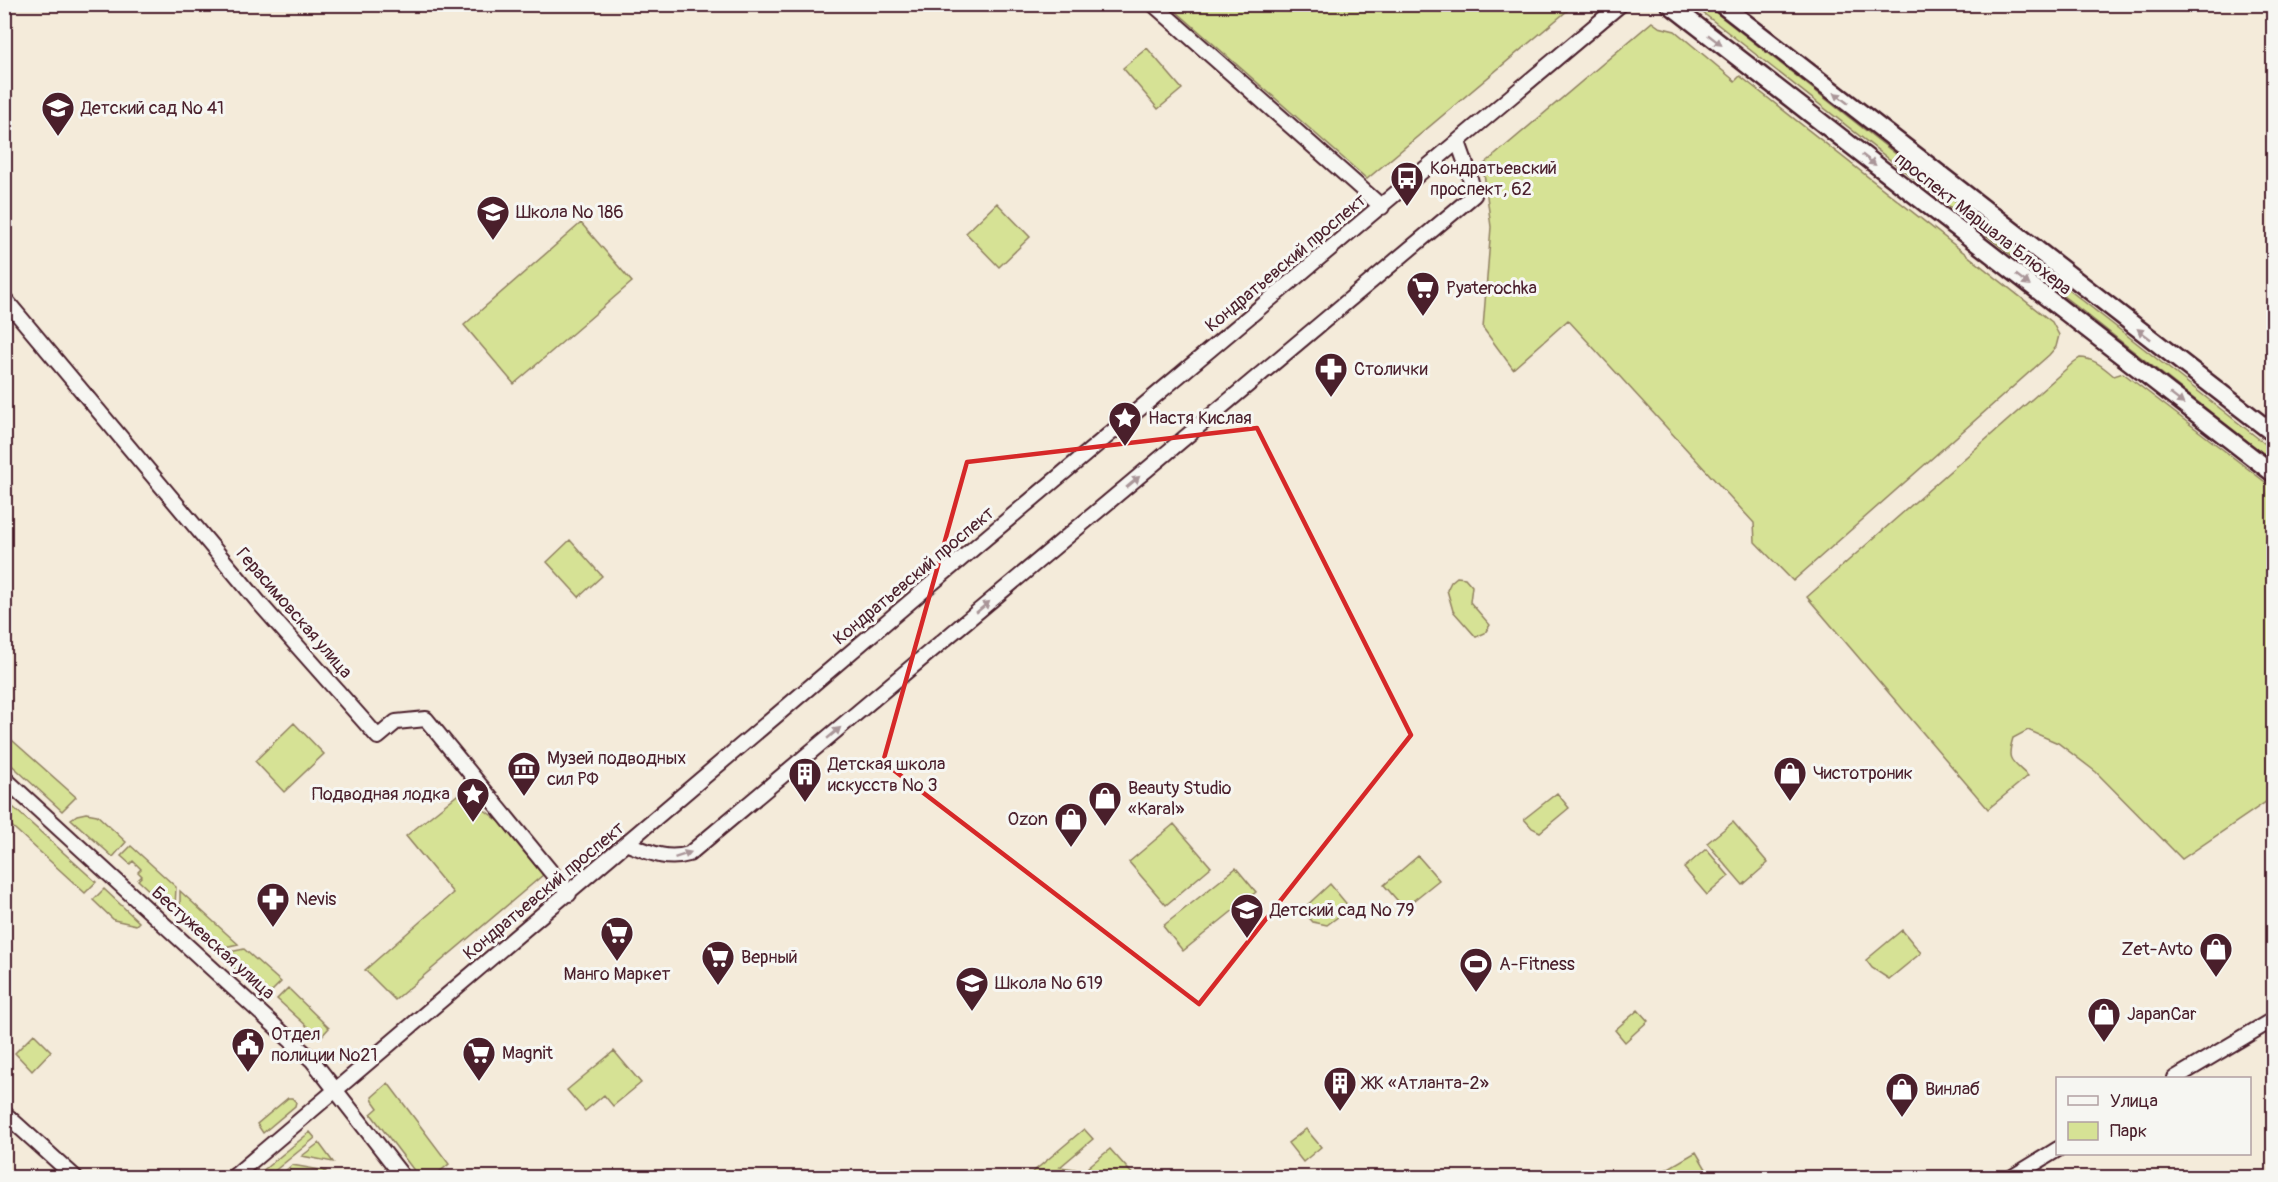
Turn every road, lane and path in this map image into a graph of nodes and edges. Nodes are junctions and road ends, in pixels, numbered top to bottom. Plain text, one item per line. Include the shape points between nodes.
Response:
1 (1152, 4) edge
2 (1622, 4) edge
3 (1669, 4) edge
4 (1720, 4) edge
5 (1458, 142) junction
6 (1382, 207) junction
7 (4, 298) edge
8 (2274, 434) edge
9 (2274, 474) edge
10 (4, 778) edge
11 (628, 844) junction
12 (569, 894) junction
13 (2274, 1020) edge
14 (2177, 1077) edge
15 (336, 1089) junction
16 (4, 1113) edge
17 (2056, 1150) edge
18 (76, 1178) edge
19 (232, 1178) edge
20 (404, 1178) edge
21 (2011, 1178) edge

1 - 6 street
2 - 5 street, Кондратьевский проспект
3 -> 9 main road, проспект Маршала Блюхера
8 -> 4 main road, проспект Маршала Блюхера
5 - 6 street, Кондратьевский проспект
11 -> 5 street via 663,856 689,854 1474,195
6 - 11 street, Кондратьевский проспект
7 - 12 street, Герасимовская улица via 261,605 378,737 396,722 426,718
10 - 15 street, Бестужевская улица via 275,1024
11 - 12 street, Кондратьевский проспект
12 - 15 street, Кондратьевский проспект
13 - 14 street
15 - 19 street, Кондратьевский проспект
15 - 20 street, Бестужевская улица
16 - 18 street
17 - 21 street

